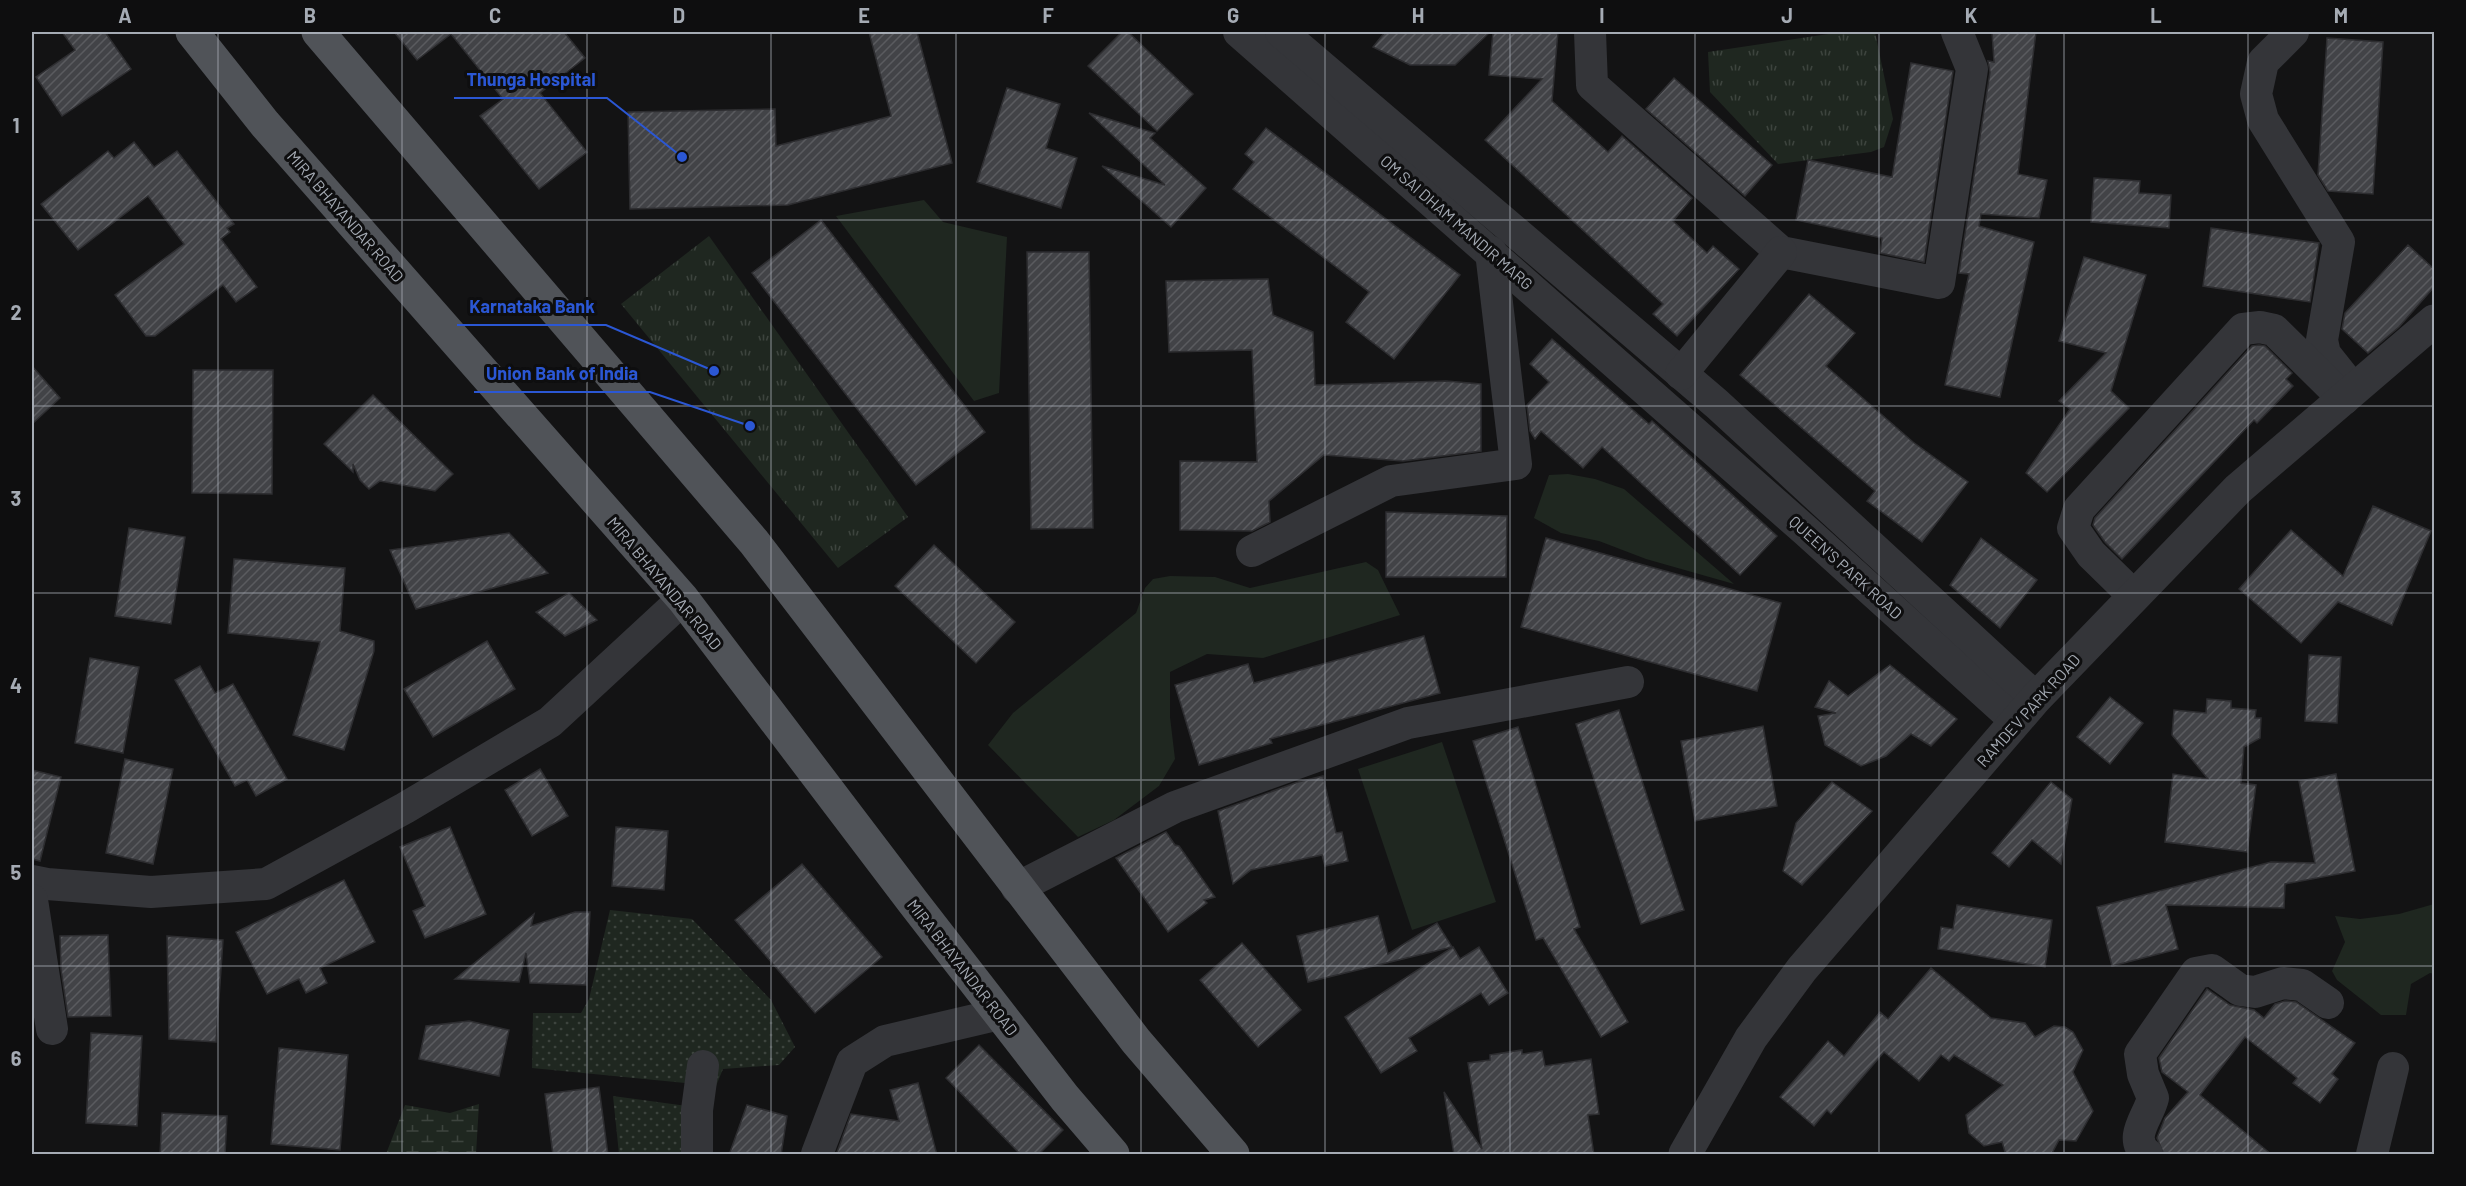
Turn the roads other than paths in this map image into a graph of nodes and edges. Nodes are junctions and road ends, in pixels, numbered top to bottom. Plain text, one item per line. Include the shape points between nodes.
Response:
1 (192, 32) edge
2 (318, 32) edge
3 (1239, 32) edge
4 (1281, 32) edge
5 (1590, 32) edge
6 (1958, 32) edge
7 (2293, 32) edge
8 (1491, 252) junction
9 (1781, 252) junction
10 (2434, 321) edge
11 (1689, 380) junction
12 (2348, 394) junction
13 (1674, 414) junction
14 (1252, 551) dead end
15 (2134, 596) junction
16 (683, 599) junction
17 (1628, 682) dead end
18 (2026, 710) junction
19 (32, 881) edge
20 (1017, 888) junction
21 (32, 900) edge
22 (2328, 1003) dead end
23 (999, 1014) junction
24 (52, 1029) dead end
25 (703, 1066) dead end
26 (2393, 1068) dead end
27 (698, 1155) edge
28 (817, 1155) edge
29 (1113, 1155) edge
30 (1233, 1155) edge
31 (1685, 1155) edge
32 (2147, 1155) edge
33 (2372, 1155) edge

1 - 16 main road, MIRA BHAYANDAR ROAD via 265,124
2 - 20 main road via 754,542
3 - 8 street, OM SAI DHAM MANDIR MARG
4 - 11 street, OM SAI DHAM MANDIR MARG
5 - 9 street via 1592,85
6 - 9 street via 1972,69 1938,283
7 - 12 street via 2263,62 2256,94 2263,120 2339,242 2322,340 2325,354
8 - 13 street, OM SAI DHAM MANDIR MARG
8 - 14 street via 1516,464 1391,481
9 - 11 street
10 - 12 street, RAMDEV PARK ROAD
11 - 13 street
11 - 18 street, QUEEN'S PARK ROAD
12 - 15 street, RAMDEV PARK ROAD via 2238,489
12 - 15 street via 2274,330 2243,329 2079,509 2073,528 2091,554
13 - 18 street, QUEEN'S PARK ROAD
15 - 18 street, RAMDEV PARK ROAD
16 - 19 street via 550,722 266,884 151,892
16 - 23 main road, MIRA BHAYANDAR ROAD
17 - 20 street via 1408,723 1175,807
18 - 31 street, RAMDEV PARK ROAD via 1802,969 1751,1038
20 - 30 main road via 1136,1041
21 - 24 street
22 - 32 street via 2302,985 2283,983 2256,992 2240,990 2212,970 2196,973 2140,1054 2143,1074 2154,1098 2138,1136
23 - 28 street via 885,1041 852,1062
23 - 29 main road, MIRA BHAYANDAR ROAD
25 - 27 street via 697,1110
26 - 33 street

